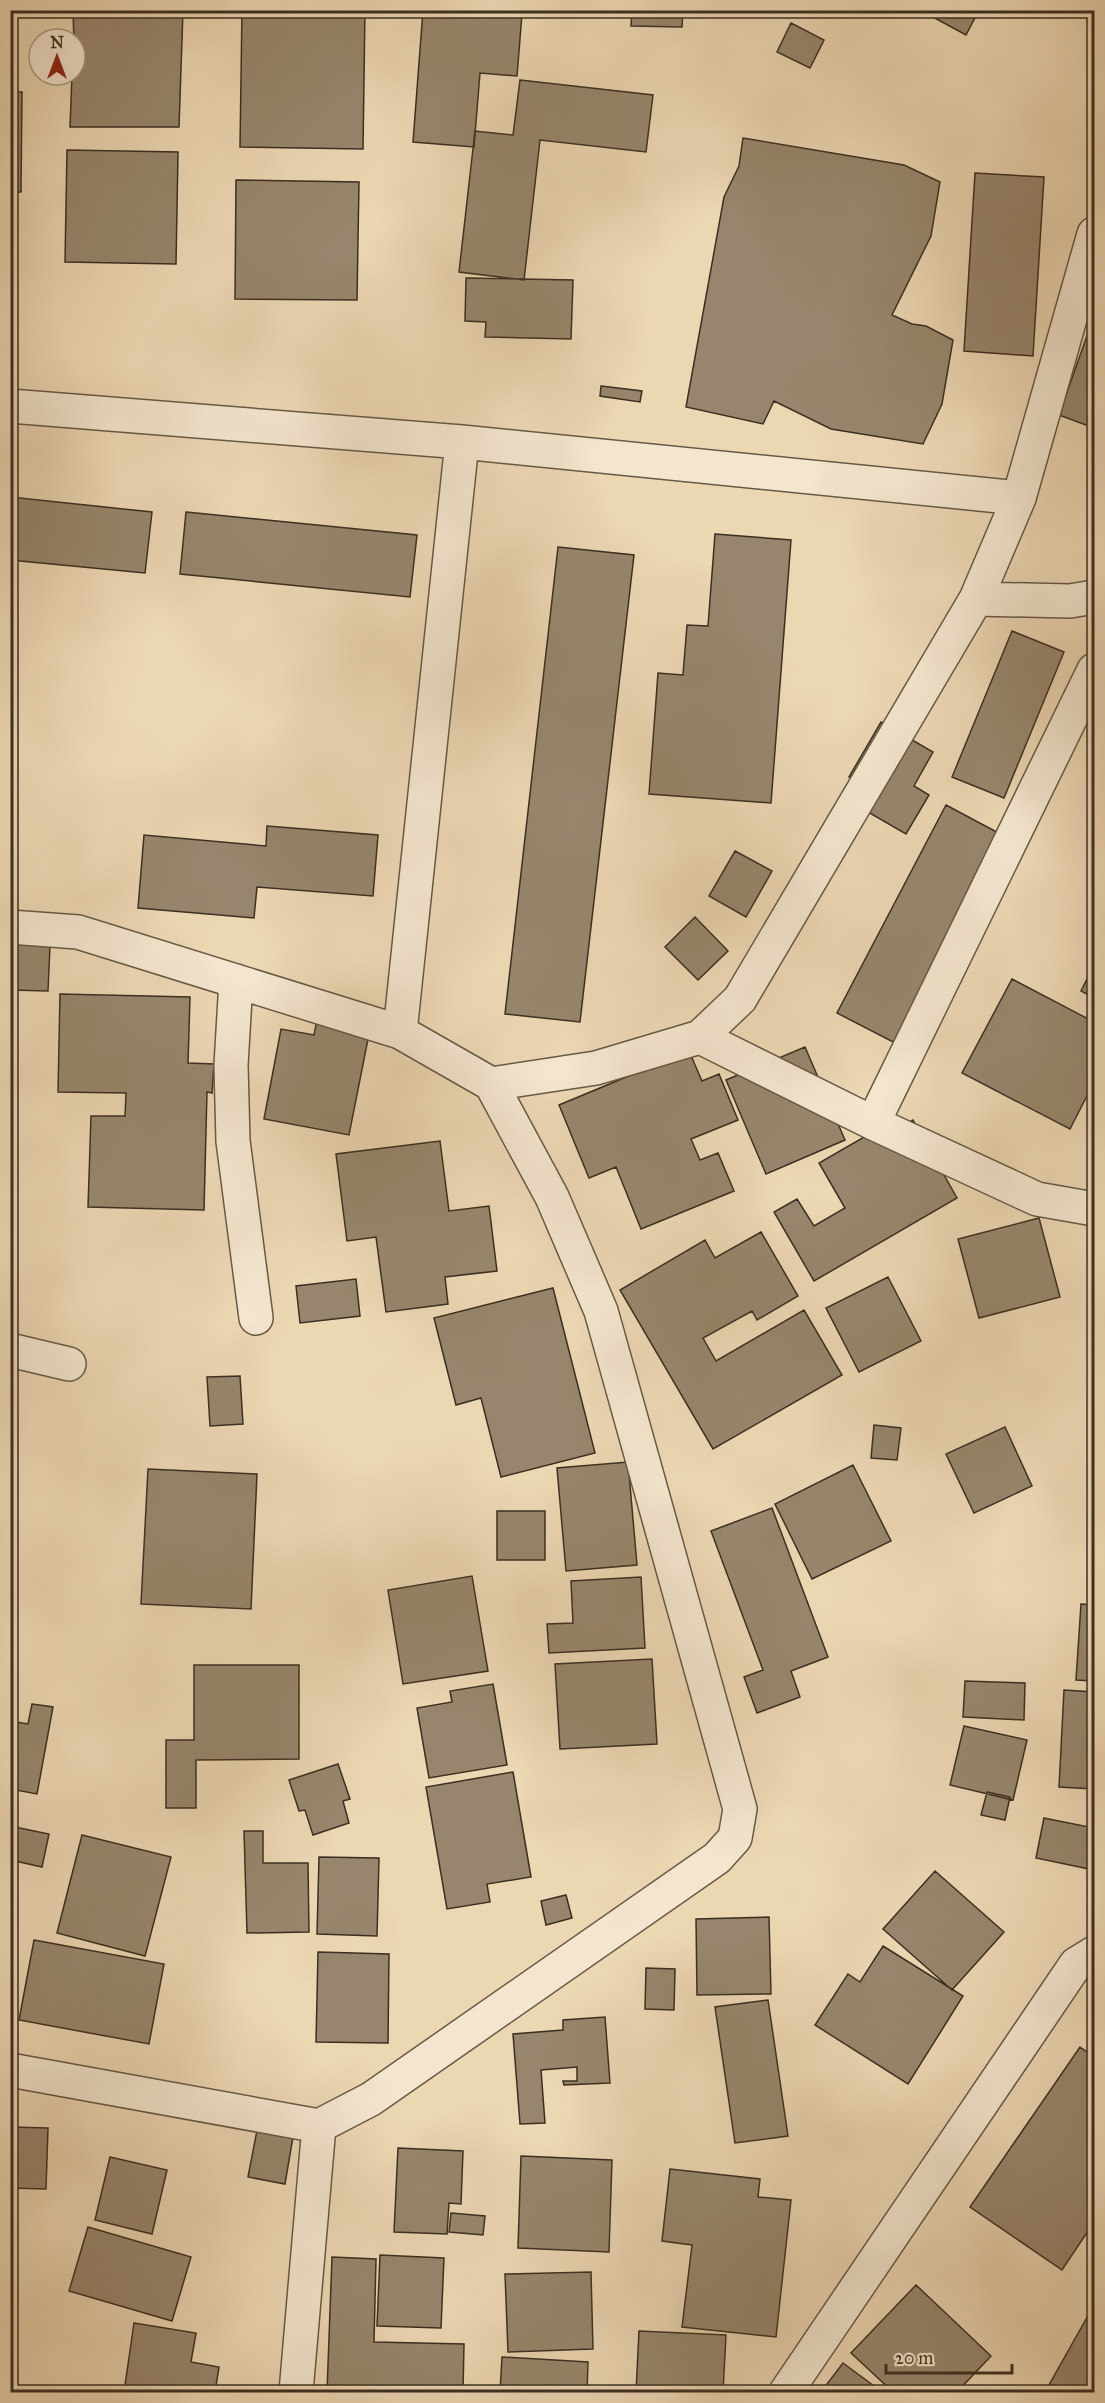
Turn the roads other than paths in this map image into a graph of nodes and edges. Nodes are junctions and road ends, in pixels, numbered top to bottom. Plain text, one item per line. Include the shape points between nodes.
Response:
1 (1095, 234) edge
2 (10, 406) edge
3 (462, 442) junction
4 (1019, 498) junction
5 (1095, 597) edge
6 (976, 599) junction
7 (1095, 670) edge
8 (1087, 703) edge
9 (10, 927) edge
10 (236, 981) junction
11 (400, 1032) junction
12 (699, 1037) junction
13 (491, 1084) junction
14 (873, 1123) junction
15 (1095, 1209) edge
16 (256, 1318) dead end
17 (10, 1350) edge
18 (69, 1364) dead end
19 (1095, 1953) edge
20 (10, 2070) edge
21 (319, 2126) junction
22 (296, 2392) edge
23 (786, 2392) edge

1 - 4 street
2 - 3 street
3 - 4 street
3 - 11 street
4 - 6 street
5 - 6 street via 1070,601
6 - 12 street via 740,999
7 - 8 street
8 - 14 street
9 - 10 street via 78,932
10 - 11 street
10 - 16 street via 231,1065 233,1142
11 - 13 street
12 - 13 street via 596,1068
12 - 14 street
13 - 21 street via 552,1197 601,1311 740,1809 735,1838 717,1858 371,2099
14 - 15 street via 1037,1199
17 - 18 street
19 - 23 street via 1076,1964
20 - 21 street
21 - 22 street

